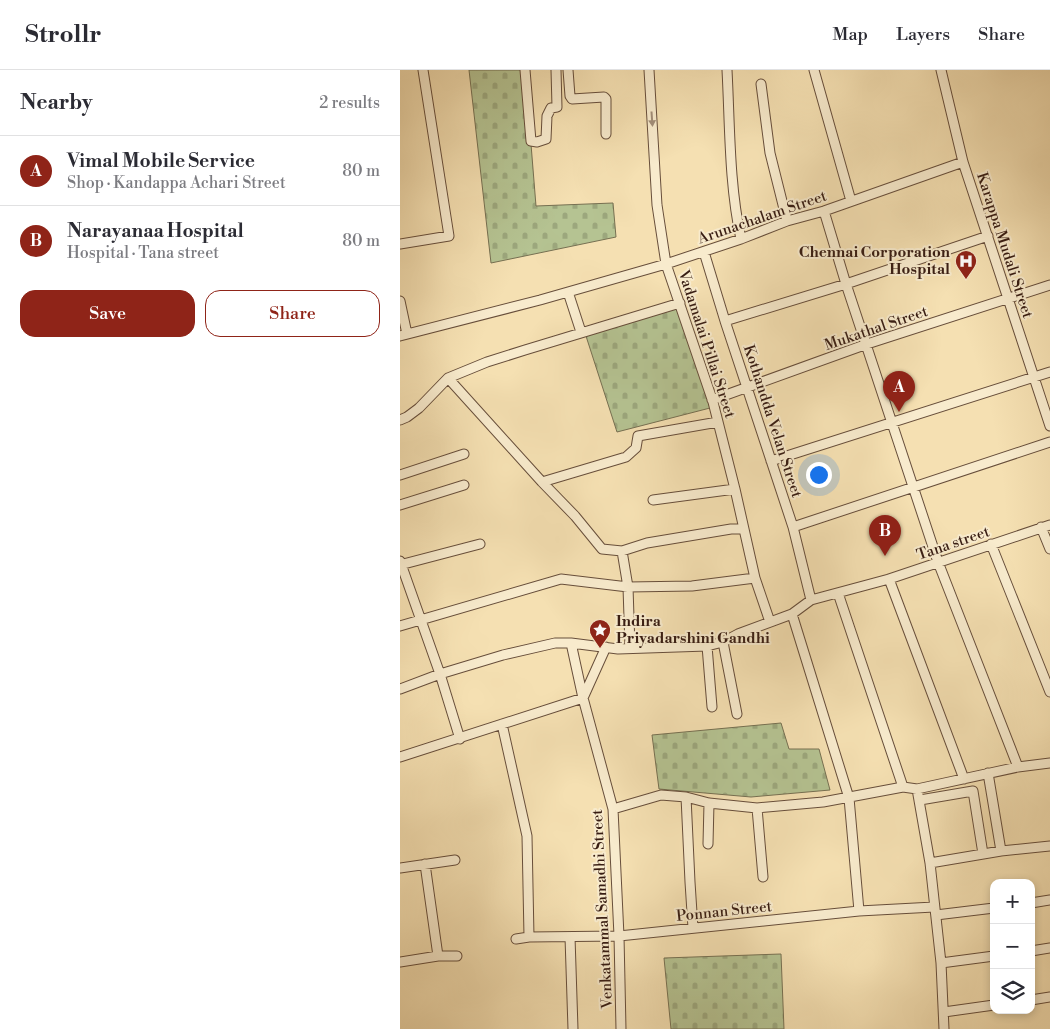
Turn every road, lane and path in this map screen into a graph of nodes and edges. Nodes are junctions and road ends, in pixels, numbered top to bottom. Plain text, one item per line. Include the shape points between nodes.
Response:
1 (423, 70) edge
2 (525, 70) edge
3 (556, 70) edge
4 (568, 70) edge
5 (649, 70) edge
6 (727, 70) edge
7 (814, 70) edge
8 (941, 70) edge
9 (761, 84) dead end
10 (606, 134) dead end
11 (963, 162) junction
12 (851, 201) junction
13 (824, 211) junction
14 (787, 221) junction
15 (988, 236) junction
16 (742, 239) junction
17 (400, 244) edge
18 (704, 252) junction
19 (666, 264) junction
20 (846, 284) junction
21 (1050, 285) edge
22 (568, 292) junction
23 (1008, 299) junction
24 (400, 301) edge
25 (680, 303) junction
26 (725, 321) junction
27 (581, 332) junction
28 (403, 335) edge
29 (867, 344) junction
30 (1050, 372) edge
31 (1034, 377) junction
32 (448, 378) junction
33 (748, 387) junction
34 (712, 400) junction
35 (400, 420) edge
36 (718, 422) junction
37 (893, 422) junction
38 (1050, 426) edge
39 (1050, 442) edge
40 (464, 454) dead end
41 (771, 461) junction
42 (400, 475) edge
43 (542, 482) junction
44 (464, 485) dead end
45 (914, 486) junction
46 (735, 489) junction
47 (653, 500) dead end
48 (400, 506) edge
49 (1046, 526) edge
50 (793, 527) junction
51 (744, 529) junction
52 (480, 544) dead end
53 (991, 544) junction
54 (1050, 549) edge
55 (622, 551) junction
56 (938, 562) junction
57 (400, 564) edge
58 (755, 578) junction
59 (889, 579) junction
60 (628, 587) junction
61 (838, 593) junction
62 (811, 600) junction
63 (792, 614) junction
64 (420, 620) junction
65 (770, 622) junction
66 (400, 626) edge
67 (723, 642) junction
68 (571, 643) junction
69 (707, 646) junction
70 (606, 648) junction
71 (630, 648) junction
72 (440, 674) junction
73 (400, 689) edge
74 (1050, 692) edge
75 (583, 698) junction
76 (712, 707) dead end
77 (737, 714) dead end
78 (502, 724) junction
79 (460, 739) junction
80 (400, 757) edge
81 (1050, 763) edge
82 (1018, 767) junction
83 (988, 774) junction
84 (964, 779) junction
85 (903, 788) junction
86 (917, 789) junction
87 (686, 797) junction
88 (848, 798) junction
89 (920, 800) junction
90 (709, 803) junction
91 (758, 808) junction
92 (613, 809) junction
93 (708, 844) dead end
94 (1050, 846) edge
95 (1001, 851) junction
96 (983, 854) junction
97 (455, 860) dead end
98 (930, 863) junction
99 (425, 864) junction
100 (400, 868) edge
101 (763, 877) dead end
102 (1050, 900) edge
103 (1035, 902) edge
104 (990, 908) edge
105 (859, 911) junction
106 (935, 911) junction
107 (693, 928) junction
108 (619, 936) junction
109 (529, 937) junction
110 (570, 938) junction
111 (516, 939) dead end
112 (1050, 948) edge
113 (1035, 950) edge
114 (438, 956) junction
115 (457, 956) dead end
116 (990, 957) edge
117 (400, 962) edge
118 (941, 963) junction
119 (1050, 997) edge
120 (1035, 999) edge
121 (990, 1006) edge
122 (944, 1012) junction
123 (573, 1029) edge
124 (621, 1029) edge
125 (944, 1029) edge

1 - 17 street via 449,236
2 - 3 street via 530,141 537,142 546,139 548,113 557,107
4 - 10 street via 572,99 606,99
5 -> 19 street, Vadamalai Pillai Street via 657,205
6 - 16 street via 733,179
7 - 12 street
8 - 11 street, Karappa Mudali Street
9 - 14 street via 770,153
11 - 12 street, Arunachalam Street
11 - 15 street, Karappa Mudali Street
12 - 13 street, Arunachalam Street
13 - 14 street, Arunachalam Street
13 - 20 street
14 - 16 street, Arunachalam Street
15 - 20 street
15 - 23 street, Karappa Mudali Street
16 - 18 street, Arunachalam Street
18 - 19 street, Arunachalam Street
18 - 26 street, Kothandda Velan Street
19 - 22 street, Arunachalam Street
19 - 25 street, Vadamalai Pillai Street
20 - 26 street
20 - 29 street
21 - 23 street, Mukathal Street
22 - 27 street
22 - 28 street, Arunachalam Street
23 - 29 street, Mukathal Street
23 - 31 street, Karappa Mudali Street
24 - 28 street
25 - 27 street
25 - 34 street, Vadamalai Pillai Street
26 - 33 street, Kothandda Velan Street
27 - 32 street
29 - 33 street, Mukathal Street
29 - 37 street
30 - 31 street
31 - 37 street
31 - 38 street, Karappa Mudali Street
32 - 35 street via 418,408
32 - 43 street
33 - 34 street, Mukathal Street
33 - 41 street, Kothandda Velan Street
34 - 36 street, Vadamalai Pillai Street
36 - 43 street via 638,436 636,448 626,457
36 - 46 street, Vadamalai Pillai Street
37 - 41 street
37 - 45 street
39 - 45 street
40 - 42 street
41 - 50 street, Kothandda Velan Street
43 - 55 street via 602,548
44 - 48 street
45 - 50 street
45 - 56 street
46 - 47 street
46 - 51 street, Vadamalai Pillai Street
49 - 53 street, Tana street
49 - 54 street
50 - 62 street, Kothandda Velan Street
51 - 55 street via 652,542
51 - 58 street, Vadamalai Pillai Street
52 - 57 street
53 - 56 street, Tana street
53 - 74 street
55 - 60 street
56 - 59 street, Tana street
56 - 82 street
57 - 64 street
58 - 60 street via 692,586
58 - 65 street, Vadamalai Pillai Street
59 - 61 street, Tana street
59 - 84 street
60 - 64 street via 561,579
60 - 71 street
61 - 62 street, Tana street
61 - 85 street
62 - 63 street, Tana street
63 - 65 street, Tana street
63 - 88 street
64 - 66 street
64 - 72 street
65 - 67 street, Tana street
67 - 69 street, Tana street
67 - 77 street
68 - 70 street, Tana street
68 - 72 street, Tana street via 555,643 503,654
68 - 75 street, Venkatammal Samadhi Street
69 - 71 street, Tana street
69 - 76 street
70 - 71 street, Tana street
70 - 75 street
72 - 73 street, Tana street
72 - 79 street
75 - 78 street
75 - 92 street, Venkatammal Samadhi Street
78 - 79 street
78 - 109 street via 527,836
79 - 80 street
81 - 82 street
82 - 83 street
83 - 84 street
83 - 95 street
84 - 86 street
85 - 86 street
85 - 88 street
86 - 89 street
87 - 90 street
87 - 92 street via 661,796
87 - 107 street
88 - 91 street
88 - 105 street
89 - 96 street via 972,790
89 - 98 street
90 - 91 street
90 - 93 street
91 - 101 street
92 - 108 street, Venkatammal Samadhi Street
94 - 95 street
95 - 96 street
96 - 98 street
97 - 99 street
98 - 106 street
99 - 100 street
99 - 114 street
102 - 103 street
104 - 106 street, Ponnan Street
105 - 106 street, Ponnan Street
105 - 107 street, Ponnan Street
106 - 118 street
107 - 108 street, Ponnan Street
108 - 110 street, Ponnan Street
108 - 124 street, Venkatammal Samadhi Street
109 - 110 street, Ponnan Street
109 - 111 street, Ponnan Street
110 - 123 street
112 - 113 street
114 - 115 street
114 - 117 street
116 - 118 street
118 - 122 street
119 - 120 street
121 - 122 street
122 - 125 street

